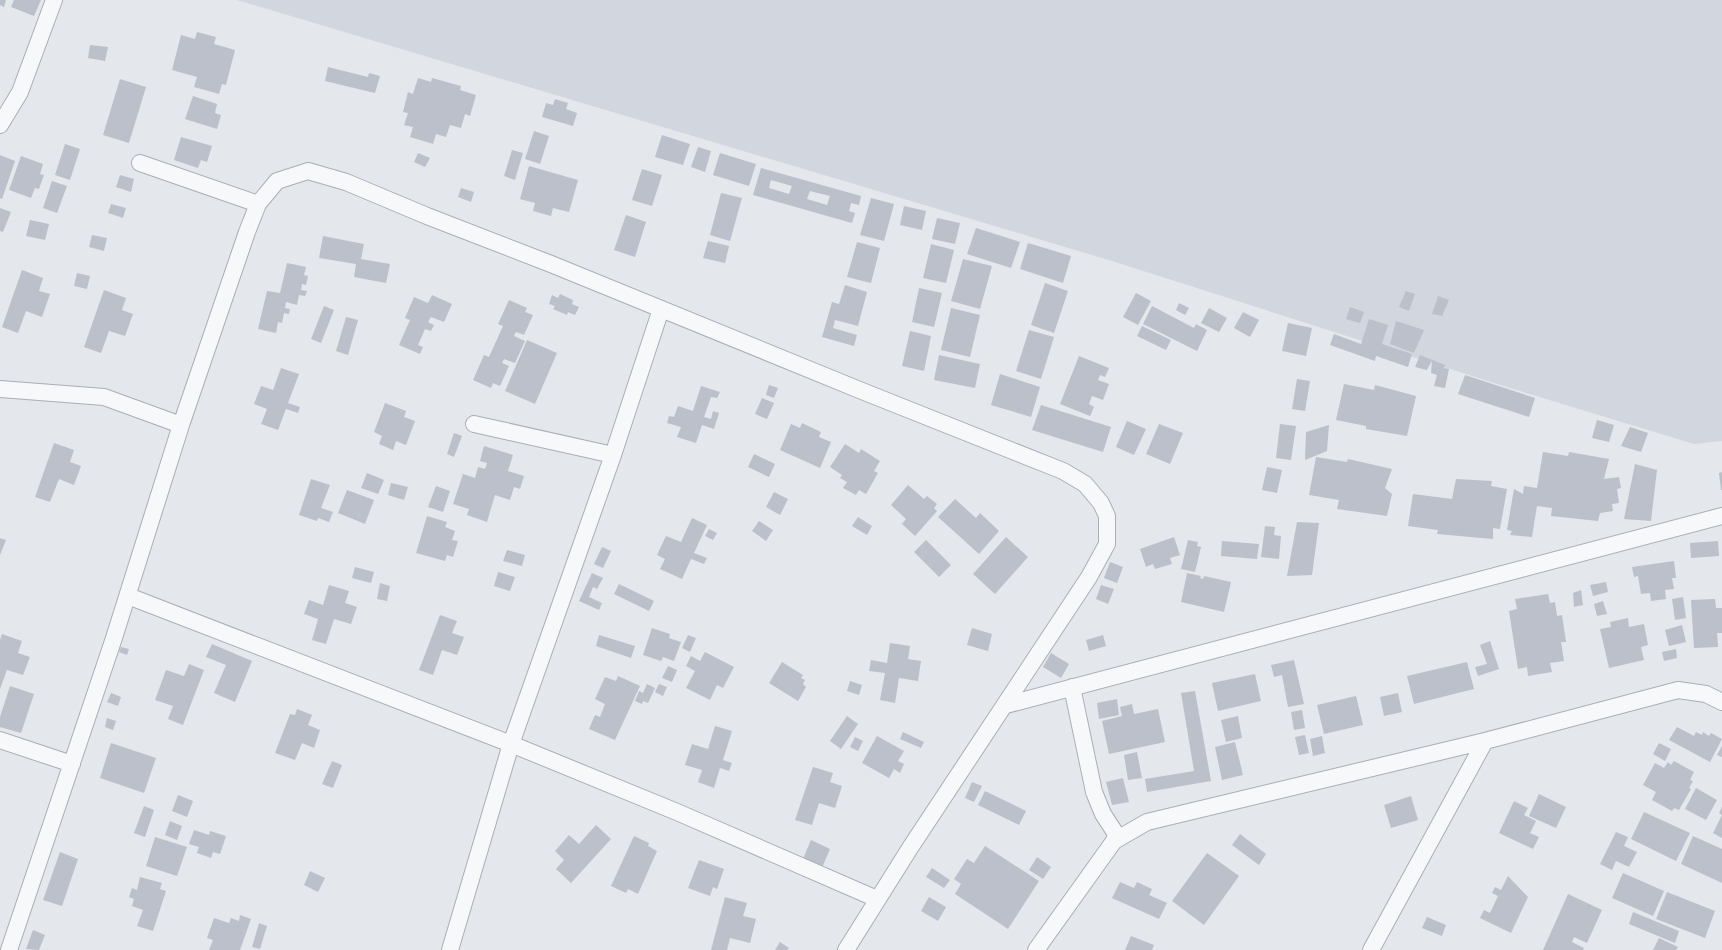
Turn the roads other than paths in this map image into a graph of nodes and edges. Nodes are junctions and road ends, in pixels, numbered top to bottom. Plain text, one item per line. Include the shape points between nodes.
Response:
1 (54, 0) edge
2 (0, 125) edge
3 (140, 163) dead end
4 (258, 204) junction
5 (661, 308) junction
6 (0, 389) edge
7 (474, 424) dead end
8 (181, 425) junction
9 (613, 455) junction
10 (1722, 516) edge
11 (128, 596) junction
12 (1072, 687) junction
13 (1722, 702) edge
14 (1006, 705) junction
15 (0, 740) edge
16 (1485, 741) junction
17 (511, 744) junction
18 (72, 764) junction
19 (1114, 841) junction
20 (877, 899) junction
21 (9, 950) edge
22 (450, 950) edge
23 (846, 950) edge
24 (1036, 950) edge
25 (1371, 950) edge

1 - 2 street via 20,92
3 - 4 street
4 - 5 street via 277,181 308,170 346,182
4 - 8 street
5 - 9 street
5 - 14 street via 1062,471 1086,484 1101,503 1107,516 1107,544 1089,577
6 - 8 street via 104,397
7 - 9 street
8 - 11 street
9 - 17 street
10 - 12 street
11 - 17 street
11 - 18 street
12 - 14 street
12 - 19 street via 1094,792 1103,814 1116,834
13 - 16 street via 1706,694 1678,690
14 - 20 street
15 - 18 street
16 - 19 street via 1147,822
16 - 25 street
17 - 20 street via 678,812
17 - 22 street
18 - 21 street
19 - 24 street
20 - 23 street

